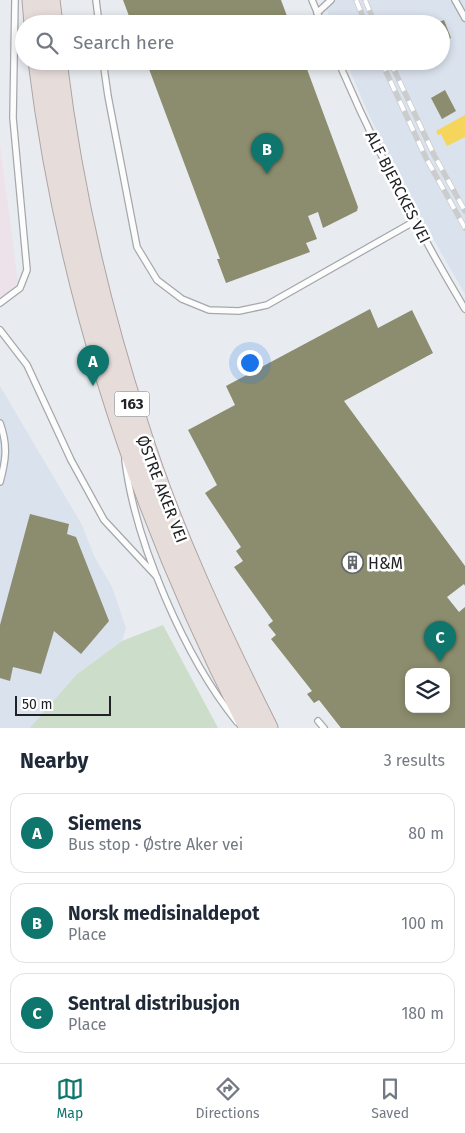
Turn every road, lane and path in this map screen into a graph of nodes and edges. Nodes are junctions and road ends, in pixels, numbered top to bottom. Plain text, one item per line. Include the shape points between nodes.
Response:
1 (15, 0) edge
2 (32, 0) edge
3 (50, 0) edge
4 (96, 0) edge
5 (312, 0) edge
6 (331, 0) edge
7 (455, 0) edge
8 (317, 13) joint
9 (33, 15) edge
10 (52, 15) edge
11 (98, 15) edge
12 (465, 18) edge
13 (39, 70) edge
14 (58, 70) edge
15 (105, 70) edge
16 (342, 70) edge
17 (415, 221) junction
18 (0, 303) edge
19 (465, 309) edge
20 (0, 330) edge
21 (0, 423) edge
22 (121, 431) junction
23 (0, 482) edge
24 (158, 579) junction
25 (318, 721) dead end
26 (242, 728) edge
27 (248, 728) edge
28 (268, 728) edge
29 (324, 728) edge

1 - 18 lane via 13,118 27,270 20,288
2 - 9 highway
3 - 10 highway
4 - 11 lane
5 - 8 lane
6 - 8 lane
7 - 12 lane
13 - 22 highway, ØSTRE AKER VEI / 163 via 53,160 74,260
14 - 28 highway, ØSTRE AKER VEI / 163 via 71,157 92,258 139,427 209,606
15 - 17 lane via 137,247 157,280 182,299 209,310 239,311 267,305
16 - 17 lane, ALF BJERCKES VEI via 368,131
17 - 19 lane, ALF BJERCKES VEI
20 - 24 lane via 26,365 70,460 104,520
21 - 23 lane via 7,456
22 - 24 lane via 133,507
22 - 27 highway, ØSTRE AKER VEI / 163 via 173,571
24 - 26 lane via 199,666
25 - 29 lane

